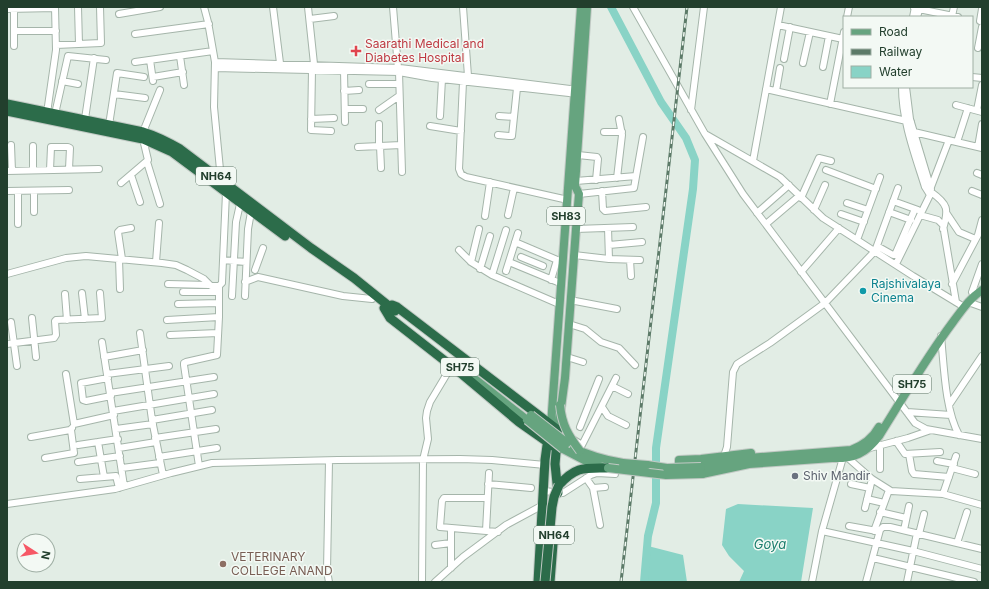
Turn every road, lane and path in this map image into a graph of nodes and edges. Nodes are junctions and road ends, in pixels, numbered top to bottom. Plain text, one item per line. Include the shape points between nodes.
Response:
1 (78, 7) edge
2 (100, 7) edge
3 (160, 7) edge
4 (204, 7) edge
5 (273, 7) edge
6 (308, 7) edge
7 (394, 7) edge
8 (463, 7) edge
9 (581, 7) edge
10 (587, 7) edge
11 (633, 7) edge
12 (704, 7) edge
13 (781, 7) edge
14 (954, 7) edge
15 (55, 8) edge
16 (917, 8) edge
17 (7, 9) edge
18 (14, 9) junction
19 (982, 9) edge
20 (119, 14) dead end
21 (334, 16) dead end
22 (955, 16) edge
23 (310, 19) junction
24 (981, 23) edge
25 (209, 24) junction
26 (778, 25) junction
27 (790, 27) junction
28 (14, 31) junction
29 (56, 31) junction
30 (810, 32) junction
31 (135, 34) dead end
32 (829, 36) junction
33 (843, 36) edge
34 (79, 44) junction
35 (14, 46) dead end
36 (56, 46) junction
37 (978, 48) dead end
38 (213, 51) junction
39 (180, 56) junction
40 (94, 58) junction
41 (784, 58) dead end
42 (842, 58) edge
43 (106, 60) dead end
44 (150, 60) junction
45 (135, 62) dead end
46 (280, 63) junction
47 (803, 63) dead end
48 (215, 65) junction
49 (313, 67) junction
50 (823, 67) dead end
51 (780, 68) dead end
52 (344, 70) junction
53 (398, 70) junction
54 (183, 72) junction
55 (468, 76) junction
56 (144, 77) dead end
57 (442, 80) junction
58 (62, 81) junction
59 (463, 82) junction
60 (78, 84) dead end
61 (184, 84) dead end
62 (369, 84) dead end
63 (399, 84) junction
64 (982, 85) edge
65 (517, 88) junction
66 (902, 88) edge
67 (906, 88) edge
68 (766, 89) junction
69 (160, 90) dead end
70 (344, 90) junction
71 (359, 90) dead end
72 (776, 91) junction
73 (579, 92) junction
74 (114, 94) junction
75 (399, 96) junction
76 (145, 98) dead end
77 (7, 104) edge
78 (830, 104) junction
79 (956, 105) dead end
80 (968, 108) junction
81 (345, 109) junction
82 (363, 109) dead end
83 (379, 110) dead end
84 (691, 110) junction
85 (7, 111) edge
86 (980, 111) edge
87 (51, 114) junction
88 (440, 116) dead end
89 (499, 116) dead end
90 (514, 117) junction
91 (334, 118) dead end
92 (85, 119) junction
93 (311, 119) junction
94 (619, 119) dead end
95 (908, 121) junction
96 (345, 122) dead end
97 (109, 124) junction
98 (378, 124) dead end
99 (982, 124) edge
100 (430, 126) dead end
101 (331, 131) dead end
102 (461, 131) junction
103 (604, 132) dead end
104 (622, 132) junction
105 (914, 132) junction
106 (705, 134) junction
107 (143, 135) junction
108 (498, 135) dead end
109 (643, 137) dead end
110 (949, 140) junction
111 (957, 142) junction
112 (11, 145) dead end
113 (401, 145) junction
114 (33, 146) dead end
115 (380, 146) junction
116 (980, 147) edge
117 (358, 148) dead end
118 (578, 154) junction
119 (753, 161) junction
120 (830, 161) dead end
121 (147, 162) junction
122 (381, 168) dead end
123 (69, 169) junction
124 (99, 169) dead end
125 (33, 170) junction
126 (50, 170) junction
127 (826, 170) dead end
128 (9, 171) edge
129 (402, 172) dead end
130 (131, 175) junction
131 (636, 176) junction
132 (880, 177) dead end
133 (618, 178) junction
134 (220, 180) junction
135 (596, 180) junction
136 (490, 182) junction
137 (121, 183) dead end
138 (825, 185) dead end
139 (789, 186) junction
140 (577, 187) junction
141 (514, 188) junction
142 (876, 188) junction
143 (898, 188) dead end
144 (69, 190) dead end
145 (7, 191) edge
146 (18, 191) junction
147 (34, 191) junction
148 (602, 191) junction
149 (930, 191) junction
150 (972, 191) dead end
151 (226, 193) junction
152 (982, 195) edge
153 (800, 197) junction
154 (568, 200) junction
155 (893, 201) junction
156 (140, 202) dead end
157 (846, 203) dead end
158 (160, 204) dead end
159 (240, 204) junction
160 (646, 207) dead end
161 (814, 210) junction
162 (868, 210) junction
163 (34, 212) dead end
164 (251, 212) junction
165 (889, 212) junction
166 (919, 212) junction
167 (758, 213) junction
168 (841, 214) dead end
169 (947, 214) junction
170 (508, 215) dead end
171 (485, 216) dead end
172 (911, 220) junction
173 (982, 220) edge
174 (864, 222) junction
175 (159, 223) dead end
176 (18, 224) dead end
177 (766, 224) junction
178 (633, 227) dead end
179 (131, 228) dead end
180 (608, 228) junction
181 (839, 228) junction
182 (479, 229) dead end
183 (944, 229) junction
184 (506, 230) dead end
185 (576, 230) junction
186 (518, 233) dead end
187 (490, 236) dead end
188 (973, 238) dead end
189 (857, 240) junction
190 (515, 242) junction
191 (642, 242) dead end
192 (523, 245) junction
193 (609, 245) junction
194 (263, 248) dead end
195 (500, 248) junction
196 (876, 249) junction
197 (460, 250) dead end
198 (512, 252) junction
199 (574, 255) junction
200 (521, 257) junction
201 (120, 259) junction
202 (609, 259) junction
203 (223, 260) junction
204 (630, 260) junction
205 (640, 260) dead end
206 (234, 261) junction
207 (560, 261) junction
208 (156, 262) junction
209 (471, 262) junction
210 (508, 262) junction
211 (246, 264) junction
212 (896, 264) junction
213 (982, 264) edge
214 (543, 266) dead end
215 (519, 267) junction
216 (480, 269) junction
217 (254, 270) junction
218 (506, 271) dead end
219 (801, 272) junction
220 (7, 274) edge
221 (492, 276) junction
222 (632, 276) dead end
223 (256, 277) junction
224 (551, 280) junction
225 (245, 282) junction
226 (168, 284) dead end
227 (560, 284) junction
228 (952, 284) junction
229 (209, 285) junction
230 (982, 285) edge
231 (120, 289) dead end
232 (219, 289) junction
233 (982, 290) edge
234 (183, 292) dead end
235 (972, 292) junction
236 (82, 293) dead end
237 (100, 293) dead end
238 (65, 294) dead end
239 (232, 296) dead end
240 (245, 296) dead end
241 (372, 299) junction
242 (570, 300) junction
243 (219, 303) junction
244 (825, 303) junction
245 (178, 304) dead end
246 (559, 304) junction
247 (962, 304) junction
248 (385, 306) junction
249 (982, 307) edge
250 (617, 309) dead end
251 (394, 313) joint
252 (219, 317) junction
253 (32, 318) dead end
254 (85, 319) junction
255 (67, 320) junction
256 (167, 320) dead end
257 (11, 322) dead end
258 (569, 324) junction
259 (140, 333) dead end
260 (218, 333) junction
261 (170, 335) dead end
262 (941, 335) junction
263 (34, 340) junction
264 (102, 342) dead end
265 (14, 343) junction
266 (7, 344) edge
267 (143, 350) junction
268 (982, 356) edge
269 (36, 357) dead end
270 (104, 357) junction
271 (566, 357) junction
272 (583, 362) dead end
273 (635, 365) dead end
274 (18, 366) dead end
275 (170, 366) dead end
276 (451, 367) junction
277 (145, 369) junction
278 (66, 374) dead end
279 (107, 376) junction
280 (214, 377) dead end
281 (616, 378) dead end
282 (599, 379) dead end
283 (187, 382) junction
284 (612, 386) junction
285 (148, 387) junction
286 (111, 394) junction
287 (214, 394) dead end
288 (628, 394) dead end
289 (190, 399) junction
290 (898, 400) junction
291 (150, 405) junction
292 (589, 405) junction
293 (949, 405) junction
294 (601, 407) junction
295 (212, 410) dead end
296 (907, 412) junction
297 (114, 413) junction
298 (192, 414) junction
299 (951, 415) junction
300 (529, 418) junction
301 (152, 422) junction
302 (626, 425) dead end
303 (580, 426) dead end
304 (72, 427) junction
305 (554, 427) junction
306 (216, 429) dead end
307 (116, 430) junction
308 (931, 430) junction
309 (194, 432) junction
310 (982, 434) edge
311 (959, 435) junction
312 (31, 436) dead end
313 (974, 437) junction
314 (118, 439) junction
315 (982, 439) edge
316 (156, 440) junction
317 (896, 441) junction
318 (98, 442) junction
319 (548, 442) junction
320 (78, 445) dead end
321 (880, 445) junction
322 (119, 448) junction
323 (217, 448) dead end
324 (556, 448) junction
325 (870, 448) junction
326 (197, 451) junction
327 (580, 451) junction
328 (940, 452) dead end
329 (727, 453) junction
330 (909, 454) junction
331 (844, 455) junction
332 (120, 456) junction
333 (956, 456) dead end
334 (45, 458) dead end
335 (101, 459) junction
336 (160, 460) junction
337 (424, 460) junction
338 (329, 461) junction
339 (937, 461) dead end
340 (78, 462) dead end
341 (545, 465) junction
342 (199, 466) junction
343 (953, 466) junction
344 (122, 468) junction
345 (880, 469) dead end
346 (612, 471) junction
347 (702, 471) junction
348 (489, 473) dead end
349 (975, 474) dead end
350 (163, 475) junction
351 (104, 477) junction
352 (949, 477) junction
353 (586, 478) junction
354 (80, 479) dead end
355 (872, 479) junction
356 (488, 484) junction
357 (851, 484) dead end
358 (121, 487) junction
359 (605, 487) dead end
360 (531, 488) dead end
361 (593, 488) junction
362 (870, 488) junction
363 (889, 490) junction
364 (544, 491) junction
365 (558, 493) junction
366 (943, 494) junction
367 (487, 498) junction
368 (867, 499) junction
369 (884, 503) junction
370 (7, 504) edge
371 (543, 505) junction
372 (982, 505) edge
373 (909, 506) dead end
374 (865, 508) dead end
375 (880, 512) junction
376 (967, 512) dead end
377 (924, 514) dead end
378 (906, 518) junction
379 (600, 525) dead end
380 (849, 526) dead end
381 (451, 528) junction
382 (904, 530) junction
383 (486, 531) junction
384 (822, 531) junction
385 (877, 531) junction
386 (498, 532) junction
387 (918, 534) junction
388 (877, 542) junction
389 (451, 543) junction
390 (957, 543) junction
391 (435, 545) dead end
392 (982, 549) edge
393 (913, 551) junction
394 (873, 558) junction
395 (910, 567) junction
396 (451, 568) junction
397 (982, 569) edge
398 (957, 580) edge
399 (329, 582) edge
400 (422, 582) edge
401 (435, 582) edge
402 (538, 582) edge
403 (545, 582) edge
404 (550, 582) edge
405 (814, 582) edge
406 (866, 582) edge
407 (907, 582) edge
408 (974, 582) edge

1 - 34 street
2 - 34 street via 101,43
3 - 20 street
4 - 25 street
5 - 46 street
6 - 23 street
7 - 53 street
8 - 55 street
9 - 73 main road, SH83
10 - 73 main road, SH83
11 - 84 street
12 - 84 street
13 - 26 street
14 - 22 street
15 - 18 street
15 - 29 street
16 - 22 street
17 - 18 street
18 - 28 street
19 - 24 street
21 - 23 street
23 - 49 street
24 - 37 street
25 - 31 street
25 - 38 street
26 - 27 street
26 - 68 street
27 - 30 street
27 - 41 street
28 - 29 street
28 - 35 street
29 - 36 street
30 - 32 street
30 - 47 street
32 - 33 street
32 - 50 street
33 - 42 street
34 - 36 street
36 - 87 street
38 - 39 street
38 - 48 street
39 - 44 street
39 - 54 street
40 - 43 street
40 - 58 street via 68,56
40 - 92 street
42 - 78 street
44 - 45 street
44 - 54 street via 153,79
46 - 48 street
46 - 49 street
48 - 49 street
48 - 134 street via 214,107
49 - 52 street
49 - 53 street
49 - 93 street
51 - 72 street
52 - 53 street
52 - 70 street
53 - 55 street
53 - 57 street
53 - 63 street
54 - 61 street
55 - 73 street
56 - 74 street via 117,72
57 - 59 street
57 - 88 street
58 - 60 street
58 - 87 street
59 - 65 street
59 - 102 street
62 - 63 street
63 - 75 street
64 - 86 street
65 - 73 street
65 - 90 street
66 - 95 street
67 - 95 street
68 - 72 street
68 - 119 street
69 - 107 street
70 - 71 street
70 - 81 street
72 - 78 street
73 - 118 main road, SH83
73 - 154 main road, SH83
74 - 76 street
74 - 97 street
75 - 83 street
75 - 113 street
77 - 87 highway, NH64
78 - 95 street
79 - 80 street
80 - 86 street
80 - 111 street
81 - 82 street
81 - 96 street
84 - 106 street
85 - 107 highway, NH64
87 - 92 highway, NH64
89 - 90 street
90 - 108 street via 512,136
91 - 93 street
92 - 97 highway, NH64
93 - 101 street via 311,131
94 - 104 street
95 - 105 street
95 - 149 street via 925,187
97 - 107 highway, NH64
98 - 115 street
99 - 116 street
100 - 102 street
102 - 136 street via 461,174
103 - 104 street
104 - 133 street
105 - 110 street
105 - 149 street
106 - 119 street
106 - 167 street
107 - 121 street
107 - 134 highway, NH64 via 155,135 180,149
107 - 151 highway, NH64 via 172,152
109 - 131 street
110 - 111 street
110 - 149 street
111 - 116 street
112 - 128 street
113 - 115 street
113 - 129 street
114 - 125 street
115 - 117 street
115 - 122 street
118 - 135 street via 597,157
118 - 140 main road, SH83
119 - 139 street via 780,177
120 - 153 street via 819,158
121 - 130 street
121 - 158 street
123 - 124 street
123 - 126 street
123 - 126 street via 69,147 51,147
125 - 126 street
125 - 128 street
127 - 142 street
130 - 137 street
130 - 156 street
131 - 133 street
131 - 148 street via 634,188
132 - 142 street
133 - 135 street
134 - 248 highway, NH64 via 354,278
135 - 140 street
136 - 141 street
136 - 171 street
138 - 161 street
139 - 153 street
139 - 167 street
140 - 148 street
140 - 185 main road, SH83
140 - 327 main road, bridge via 571,217 560,405 561,418 570,438
141 - 154 street
141 - 170 street
142 - 162 street
143 - 155 street
144 - 147 street
145 - 146 street
146 - 147 street
146 - 176 street
147 - 163 street
148 - 160 street via 605,212
149 - 166 street
149 - 169 street via 945,204
150 - 152 street
151 - 159 highway, NH64
151 - 203 street
153 - 161 street
153 - 177 street
154 - 207 main road, SH83
155 - 165 street
155 - 166 street
157 - 162 street
159 - 164 highway, NH64
159 - 206 street via 236,222
161 - 181 street
162 - 174 street
164 - 211 street
164 - 241 highway, NH64
165 - 172 street
165 - 196 street
166 - 172 street
166 - 183 street via 938,220
166 - 212 street
167 - 177 street
168 - 174 street
169 - 183 street
169 - 188 street via 959,232
172 - 196 street via 895,255
173 - 228 street via 978,235
174 - 189 street
175 - 208 street
177 - 219 street
178 - 180 street
179 - 201 street via 118,232
180 - 185 street
180 - 193 street
181 - 189 street
181 - 219 street
182 - 209 street
183 - 228 street
184 - 195 street
185 - 199 main road, SH83
186 - 190 street
187 - 216 street
189 - 196 street
190 - 192 street
190 - 198 street
191 - 193 street
192 - 200 street
192 - 207 street
193 - 202 street
194 - 217 street
195 - 198 street
195 - 221 street
196 - 212 street
196 - 244 street
197 - 209 street
198 - 210 street
199 - 202 street
199 - 242 main road, SH83
200 - 214 street
200 - 215 street
201 - 208 street
201 - 220 street via 86,256 70,258
201 - 231 street
202 - 204 street
203 - 206 street
203 - 232 street via 222,283
204 - 205 street
204 - 222 street
206 - 211 street
206 - 239 street
207 - 224 street
207 - 227 main road, SH83
208 - 229 street via 184,268 204,279
209 - 216 street
210 - 215 street
210 - 218 street
211 - 217 street
211 - 225 street
212 - 247 street
213 - 235 street
215 - 224 street
216 - 221 street
217 - 223 street
219 - 244 street
221 - 246 street
223 - 225 street
223 - 241 street via 343,296
224 - 227 street
225 - 240 street
226 - 229 street
227 - 246 main road, SH83
228 - 247 street
229 - 232 street
230 - 235 main road, SH75
232 - 234 street
232 - 243 street
233 - 247 main road, SH75
235 - 247 main road, SH75
236 - 254 street
237 - 254 street via 102,318
238 - 255 street
241 - 248 highway, NH64
242 - 250 street
242 - 258 main road, SH83
243 - 245 street
243 - 252 street
244 - 290 street
244 - 329 street via 770,344 737,364 733,372
246 - 305 main road, SH83
247 - 249 street
247 - 262 main road, SH75
248 - 251 highway, NH64
248 - 276 highway via 390,318
248 - 305 highway via 397,307
251 - 300 main road, SH75
252 - 256 street
252 - 260 street
253 - 263 street
254 - 255 street
255 - 263 street via 55,321 55,337
257 - 265 street
258 - 271 main road, SH83
258 - 273 street via 585,329 602,342 618,348
259 - 267 street
260 - 261 street
260 - 283 street via 217,355 184,363
262 - 290 main road, SH75
262 - 293 street
263 - 265 street
263 - 269 street
264 - 270 street
265 - 266 street
265 - 274 street
267 - 270 street
267 - 277 street
268 - 293 street
270 - 279 street
271 - 272 street
271 - 305 main road, SH83 via 565,378
275 - 277 street
276 - 319 highway
276 - 337 street via 427,411 428,439
277 - 279 street
277 - 285 street
278 - 304 street
279 - 286 street
279 - 286 street via 81,383 83,400
280 - 283 street
281 - 284 street
282 - 292 street
283 - 285 street
283 - 289 street
284 - 288 street
284 - 294 street
285 - 286 street
285 - 291 street
286 - 297 street
287 - 289 street
289 - 291 street
289 - 298 street
290 - 296 street
290 - 325 main road, SH75
290 - 331 main road, SH75 via 875,433
291 - 297 street
291 - 301 street
292 - 294 street
292 - 303 street
293 - 299 street
294 - 302 street via 608,416
294 - 305 street via 582,445
295 - 298 street
296 - 299 street
296 - 308 street via 915,423
297 - 304 street
297 - 307 street
298 - 301 street
298 - 309 street
299 - 311 street
300 - 327 main road, SH75, bridge
300 - 346 main road, SH75, bridge via 568,452
301 - 307 street
301 - 316 street
304 - 312 street
304 - 334 street via 74,453
305 - 319 highway, NH64
305 - 324 highway, NH64
306 - 309 street
307 - 314 street
308 - 311 street
308 - 317 street
309 - 316 street
309 - 326 street
310 - 313 street
311 - 313 street
313 - 315 street
314 - 318 street
314 - 322 street
316 - 322 street
316 - 336 street
317 - 321 street
317 - 330 street via 903,452
318 - 320 street
318 - 335 street
319 - 324 highway
319 - 341 highway, NH64
321 - 325 street
321 - 345 street
322 - 332 street
323 - 326 street
324 - 365 highway, NH64
325 - 331 main road, SH75
326 - 336 street
326 - 342 street
327 - 347 main road, SH75, bridge via 604,460
328 - 330 street
329 - 331 main road via 828,448
329 - 331 main road via 701,459 679,460 680,478 750,466 832,463
330 - 352 street via 914,474
331 - 347 main road, SH75
331 - 355 street
331 - 384 street
332 - 335 street
332 - 344 street
333 - 343 street
335 - 340 street
335 - 351 street
336 - 344 street
336 - 350 street
337 - 338 street
337 - 341 street via 492,460
337 - 400 street
338 - 342 street via 212,463
338 - 399 street
339 - 343 street
341 - 364 highway, NH64
342 - 350 street
343 - 349 street
343 - 352 street
344 - 358 street
346 - 347 main road, SH75, bridge via 666,475
346 - 353 street
346 - 403 highway, bridge via 583,468 563,480 557,489 552,507
348 - 356 street
350 - 358 street
351 - 354 street
351 - 358 street via 116,476
352 - 366 street
353 - 361 street
353 - 365 street
355 - 362 street
355 - 363 street
356 - 360 street
356 - 367 street
357 - 362 street
358 - 370 street
359 - 361 street
361 - 379 street
362 - 368 street
363 - 366 street
363 - 369 street
364 - 365 street
364 - 371 highway, NH64
365 - 404 highway, NH64
366 - 372 street
367 - 381 street via 444,498 440,527
367 - 383 street
368 - 369 street
368 - 374 street
369 - 375 street
371 - 386 street
371 - 402 highway, NH64
373 - 378 street
375 - 378 street
375 - 385 street
376 - 390 street
377 - 387 street
378 - 382 street
380 - 385 street
381 - 383 street
381 - 389 street
382 - 385 street via 886,526
382 - 387 street
383 - 386 street
384 - 388 street
384 - 405 street
385 - 388 street
386 - 396 street
387 - 390 street
387 - 393 street
388 - 393 street
388 - 394 street
389 - 391 street
389 - 396 street
390 - 392 street
393 - 395 street
393 - 397 street
394 - 395 street
394 - 406 street
395 - 398 street
395 - 407 street
396 - 401 street
398 - 408 street

